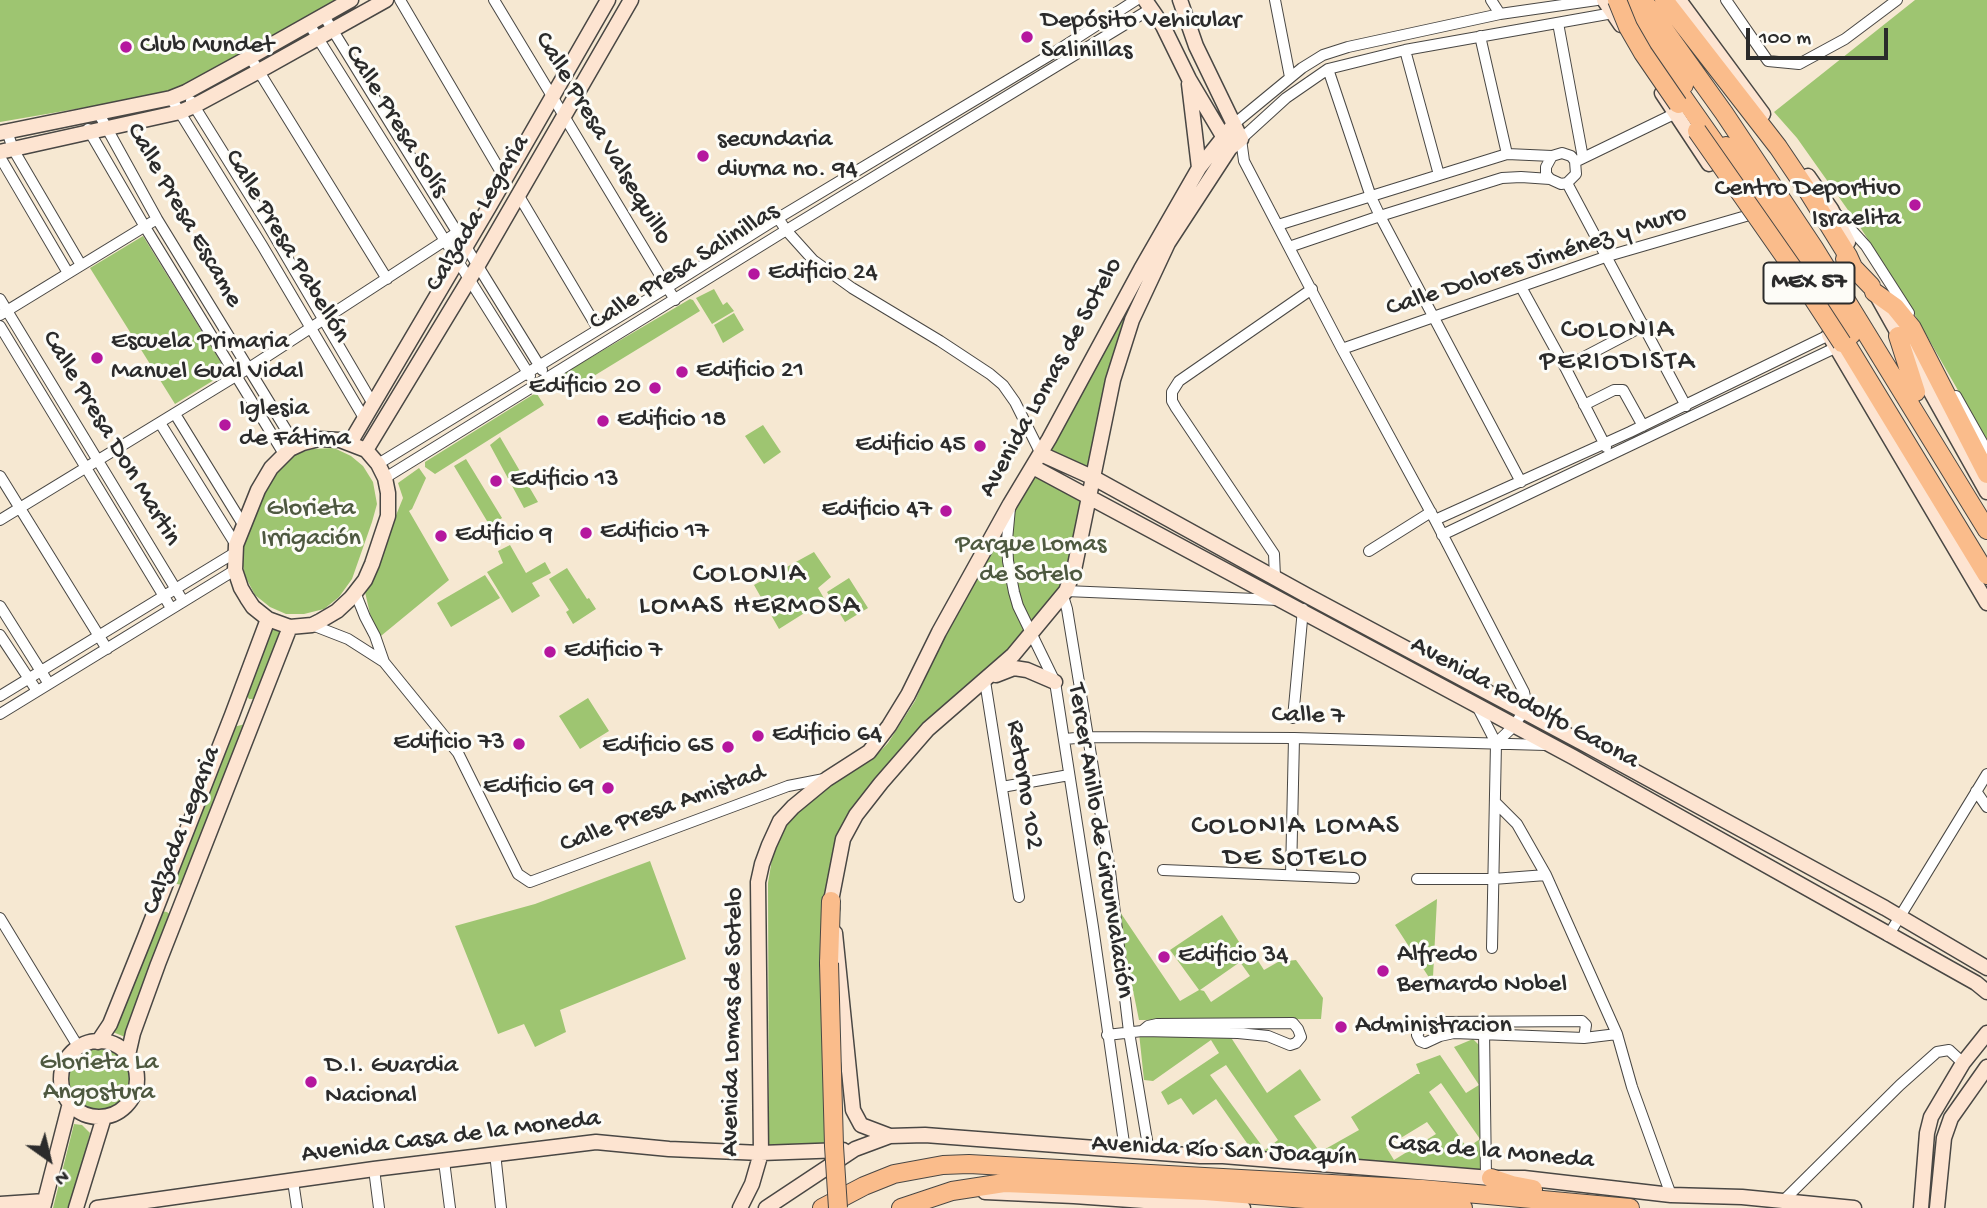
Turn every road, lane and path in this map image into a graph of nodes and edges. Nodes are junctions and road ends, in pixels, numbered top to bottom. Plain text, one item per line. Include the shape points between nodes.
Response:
1 (351, 0) edge
2 (386, 0) edge
3 (400, 0) edge
4 (494, 0) edge
5 (608, 0) edge
6 (631, 0) edge
7 (1136, 0) edge
8 (1180, 0) edge
9 (1275, 0) edge
10 (1491, 0) edge
11 (1597, 0) edge
12 (1604, 0) edge
13 (1643, 0) edge
14 (1654, 0) edge
15 (1664, 0) edge
16 (1679, 0) edge
17 (1726, 0) edge
18 (1897, 0) edge
19 (1617, 3) edge
20 (1148, 4) edge
21 (1500, 14) junction
22 (324, 16) junction
23 (1558, 23) junction
24 (309, 24) junction
25 (332, 29) junction
26 (1480, 36) junction
27 (317, 38) junction
28 (1405, 50) junction
29 (250, 57) junction
30 (1328, 69) junction
31 (259, 72) junction
32 (1290, 77) junction
33 (1189, 79) junction
34 (186, 92) junction
35 (552, 97) junction
36 (171, 98) junction
37 (194, 106) junction
38 (180, 112) junction
39 (99, 114) junction
40 (1674, 114) junction
41 (80, 117) junction
42 (564, 117) junction
43 (1234, 124) junction
44 (108, 129) junction
45 (4, 132) edge
46 (90, 133) junction
47 (1714, 140) junction
48 (1231, 141) junction
49 (6, 150) edge
50 (1507, 154) junction
51 (1552, 156) junction
52 (0, 157) edge
53 (1579, 160) junction
54 (1199, 168) junction
55 (502, 175) junction
56 (1439, 175) junction
57 (1550, 180) junction
58 (1567, 183) junction
59 (519, 196) junction
60 (1371, 197) junction
61 (1831, 209) junction
62 (1380, 216) junction
63 (778, 218) junction
64 (158, 219) junction
65 (1751, 223) junction
66 (1278, 225) junction
67 (145, 228) junction
68 (786, 230) junction
69 (458, 232) junction
70 (445, 241) junction
71 (467, 246) junction
72 (1289, 247) junction
73 (1608, 256) junction
74 (457, 262) junction
75 (81, 265) junction
76 (478, 265) junction
77 (68, 273) junction
78 (387, 279) junction
79 (469, 280) junction
80 (1521, 287) junction
81 (668, 288) junction
82 (1312, 289) junction
83 (1873, 289) junction
84 (0, 299) edge
85 (675, 300) junction
86 (3, 313) edge
87 (1433, 318) junction
88 (324, 321) junction
89 (0, 326) edge
90 (1645, 326) junction
91 (311, 329) junction
92 (598, 329) junction
93 (1905, 332) junction
94 (1836, 342) junction
95 (1342, 349) junction
96 (539, 365) junction
97 (1565, 367) junction
98 (248, 368) junction
99 (527, 372) junction
100 (237, 376) junction
101 (547, 377) junction
102 (536, 384) junction
103 (1916, 392) junction
104 (373, 404) junction
105 (1584, 405) junction
106 (1686, 405) junction
107 (175, 414) junction
108 (1877, 415) joint
109 (364, 418) junction
110 (160, 423) junction
111 (1643, 426) junction
112 (350, 443) junction
113 (1604, 444) junction
114 (290, 450) junction
115 (366, 450) junction
116 (1987, 451) edge
117 (1041, 454) junction
118 (1611, 455) junction
119 (97, 460) junction
120 (378, 464) junction
121 (84, 467) junction
122 (1033, 467) junction
123 (1987, 474) edge
124 (0, 476) edge
125 (385, 478) junction
126 (1094, 478) junction
127 (1521, 482) junction
128 (1987, 492) edge
129 (1089, 498) junction
130 (1010, 504) junction
131 (19, 508) junction
132 (1987, 513) edge
133 (1433, 516) junction
134 (0, 520) edge
135 (244, 526) junction
136 (1987, 530) edge
137 (1442, 535) junction
138 (236, 549) junction
139 (1368, 551) dead end
140 (1987, 562) edge
141 (235, 570) junction
142 (1987, 575) edge
143 (1275, 577) junction
144 (176, 588) junction
145 (355, 592) junction
146 (1065, 593) junction
147 (163, 595) junction
148 (1306, 595) junction
149 (1279, 600) junction
150 (183, 601) junction
151 (1987, 603) edge
152 (0, 606) edge
153 (171, 608) junction
154 (1302, 612) junction
155 (268, 619) junction
156 (312, 625) junction
157 (290, 627) junction
158 (1032, 634) junction
159 (0, 635) edge
160 (99, 635) junction
161 (107, 649) junction
162 (384, 662) junction
163 (41, 671) junction
164 (29, 678) junction
165 (987, 679) junction
166 (1055, 682) junction
167 (49, 684) junction
168 (37, 691) junction
169 (0, 696) edge
170 (1478, 708) junction
171 (1524, 712) junction
172 (0, 715) edge
173 (233, 715) junction
174 (1293, 718) dead end
175 (253, 720) junction
176 (1513, 727) junction
177 (1087, 737) junction
178 (1294, 738) junction
179 (1065, 739) junction
180 (1496, 743) junction
181 (1550, 746) junction
182 (1987, 774) edge
183 (1069, 775) junction
184 (827, 779) junction
185 (1002, 787) junction
186 (1976, 791) junction
187 (1495, 802) junction
188 (1987, 807) edge
189 (1722, 819) junction
190 (1712, 836) junction
191 (1163, 870) dead end
192 (1291, 875) junction
193 (1546, 875) junction
194 (1354, 878) dead end
195 (1418, 879) dead end
196 (1493, 879) junction
197 (161, 895) junction
198 (1019, 897) dead end
199 (831, 901) junction
200 (181, 904) junction
201 (1900, 916) junction
202 (0, 918) edge
203 (1888, 936) junction
204 (1492, 948) dead end
205 (1980, 960) edge
206 (1987, 968) edge
207 (1987, 992) edge
208 (1485, 1022) junction
209 (1142, 1031) junction
210 (1129, 1032) junction
211 (1987, 1033) edge
212 (1617, 1034) junction
213 (1107, 1035) junction
214 (1485, 1035) junction
215 (1584, 1038) junction
216 (98, 1042) junction
217 (79, 1048) junction
218 (128, 1055) junction
219 (1963, 1063) junction
220 (1986, 1071) edge
221 (70, 1103) junction
222 (104, 1117) junction
223 (890, 1136) junction
224 (855, 1149) junction
225 (1125, 1150) junction
226 (1149, 1152) junction
227 (495, 1153) junction
228 (761, 1153) junction
229 (444, 1161) junction
230 (374, 1169) junction
231 (1488, 1178) junction
232 (293, 1181) junction
233 (952, 1191) junction
234 (1671, 1195) junction
235 (1784, 1200) junction
236 (0, 1203) edge
237 (1568, 1203) junction
238 (44, 1204) edge
239 (1433, 1206) edge
240 (76, 1208) edge
241 (97, 1208) edge
242 (297, 1208) edge
243 (379, 1208) edge
244 (450, 1208) edge
245 (501, 1208) edge
246 (740, 1208) edge
247 (766, 1208) edge
248 (822, 1208) edge
249 (838, 1208) edge
250 (901, 1208) edge
251 (1243, 1208) edge
252 (1463, 1208) edge
253 (1630, 1208) edge
254 (1854, 1208) edge
255 (1921, 1208) edge
256 (1937, 1208) edge

1 - 22 main road
2 - 25 main road
3 - 55 street
4 - 35 street, Calle Presa Valsequillo
5 - 35 main road, Calzada Legaria
6 - 42 main road, Calzada Legaria
7 - 63 street, Calle Presa Salinillas
8 - 43 main road via 1196,46
9 - 32 street
10 - 21 street
11 - 21 street
12 - 19 main road
13 - 136 highway via 1814,248
14 - 103 highway, MEX 57 via 1755,143
15 - 83 highway via 1796,179 1844,259
16 - 61 main road
17 - 18 street via 1768,61 1799,64 1845,39
19 - 23 street
19 - 40 main road
19 - 47 highway, MEX 57
19 - 94 highway, bridge via 1643,53 1799,277
19 - 140 highway via 1718,134 1841,318
20 - 33 main road
20 - 68 street, Calle Presa Salinillas
21 - 32 street via 1348,47 1323,55
22 - 24 main road
22 - 25 street, Calle Presa Solís
23 - 26 street
23 - 53 street
24 - 27 street, Calle Presa Solís
24 - 29 main road
25 - 27 main road
25 - 69 street, Calle Presa Solís
26 - 28 street
26 - 50 street
27 - 31 main road
27 - 70 street, Calle Presa Solís
28 - 30 street
28 - 56 street
29 - 31 street
29 - 34 main road
30 - 48 street
30 - 60 street
31 - 37 main road
31 - 78 street
32 - 43 street
33 - 48 main road
33 - 54 main road
34 - 36 main road
34 - 37 street, Calle Presa Pabellón
35 - 42 street, Calle Presa Valsequillo
35 - 55 main road, Calzada Legaria
36 - 38 street, Calle Presa Pabellón
36 - 39 main road
37 - 38 main road
37 - 88 street, Calle Presa Pabellón
38 - 44 main road
38 - 91 street, Calle Presa Pabellón
39 - 41 main road
39 - 44 street, Calle Presa Escame
40 - 53 street
40 - 65 main road
41 - 45 main road
41 - 46 street, Calle Presa Escame
42 - 59 main road, Calzada Legaria
42 - 81 street, Calle Presa Valsequillo
43 - 48 main road, Avenida Lomas de Sotelo
44 - 46 main road
44 - 64 street, Calle Presa Escame
45 - 49 street
46 - 49 main road
46 - 67 street, Calle Presa Escame
47 - 65 highway
47 - 142 highway, MEX 57 via 1810,285
48 - 54 main road, Avenida Lomas de Sotelo
48 - 66 street
48 - 126 main road, Avenida Lomas de Sotelo via 1168,243 1132,320 1113,380
49 - 75 street
50 - 51 street
50 - 56 street
51 - 53 street via 1567,154
51 - 57 street via 1546,167
52 - 77 street
53 - 58 street via 1576,174
54 - 117 main road, Avenida Lomas de Sotelo
55 - 71 main road, Calzada Legaria
56 - 60 street
57 - 58 street
57 - 62 street via 1502,178
58 - 73 street
59 - 76 main road, Calzada Legaria
59 - 92 street
60 - 62 street
60 - 66 street
61 - 83 main road
61 - 116 street via 1858,236 1895,288
62 - 72 street
62 - 87 street
63 - 68 street
63 - 81 street, Calle Presa Salinillas
64 - 67 street
64 - 98 street, Calle Presa Escame
65 - 73 street, Calle Dolores Jiménez y Muro
65 - 94 main road
66 - 72 street
67 - 75 street
67 - 100 street, Calle Presa Escame
68 - 85 street, Calle Presa Salinillas
68 - 117 street via 813,260 852,288 1003,385
69 - 70 street
69 - 71 street, Calle Presa Solís
70 - 74 street, Calle Presa Solís
70 - 78 street
71 - 74 main road, Calzada Legaria
71 - 76 street, Calle Presa Solís
72 - 82 street
73 - 80 street, Calle Dolores Jiménez y Muro
73 - 90 street
74 - 79 street, Calle Presa Solís
74 - 104 main road, Calzada Legaria
75 - 77 street
76 - 79 main road, Calzada Legaria
76 - 96 street, Calle Presa Solís
77 - 86 street
78 - 88 street
79 - 99 street, Calle Presa Solís
79 - 115 main road, Calzada Legaria
80 - 87 street, Calle Dolores Jiménez y Muro
80 - 97 street
81 - 85 street, Calle Presa Valsequillo
81 - 92 street, Calle Presa Salinillas
82 - 95 street
82 - 143 street via 1179,381 1172,392 1172,401 1274,554
83 - 93 highway via 1895,307
84 - 86 street, Calle Presa Don Martin
85 - 101 street, Calle Presa Salinillas
86 - 119 street, Calle Presa Don Martin
87 - 95 street, Calle Dolores Jiménez y Muro
87 - 127 street
88 - 91 street
88 - 104 street, Calle Presa Pabellón
89 - 121 street, Calle Presa Don Martin
90 - 97 street
90 - 106 street
91 - 98 street
91 - 109 street, Calle Presa Pabellón
92 - 96 street, Calle Presa Salinillas
93 - 103 highway
93 - 123 highway
93 - 128 main road
94 - 106 street
94 - 108 highway via 1864,383
94 - 118 street
95 - 133 street
96 - 99 street, Calle Presa Salinillas
96 - 101 street, Calle Presa Solís
97 - 105 street
98 - 100 street
98 - 114 street, Calle Presa Escame
99 - 102 street, Calle Presa Solís
99 - 120 street, Calle Presa Salinillas
100 - 107 street
100 - 114 street, Calle Presa Escame
101 - 102 street, Calle Presa Salinillas
102 - 125 street, Calle Presa Salinillas
103 - 132 highway, MEX 57
104 - 109 main road, Calzada Legaria
105 - 111 street via 1623,390
105 - 113 street
106 - 111 street
107 - 110 street
107 - 135 street
108 - 151 main road
109 - 112 main road, Calzada Legaria
110 - 119 street
110 - 138 street
111 - 113 street
112 - 114 main road via 320,439
112 - 115 main road
113 - 118 street
113 - 127 street
114 - 135 main road via 264,479
115 - 120 main road
117 - 122 main road, Avenida Lomas de Sotelo
117 - 126 main road, Avenida Rodolfo Gaona
118 - 137 street
119 - 121 street
119 - 144 street, Calle Presa Don Martin
120 - 125 main road
121 - 131 street
121 - 147 street, Calle Presa Don Martin
122 - 129 main road, Avenida Rodolfo Gaona
122 - 130 main road, Avenida Lomas de Sotelo
124 - 131 street
125 - 145 main road via 389,500 386,526 365,580
126 - 129 main road, Avenida Lomas de Sotelo
126 - 143 main road, Avenida Rodolfo Gaona
127 - 133 street
129 - 146 main road, Avenida Lomas de Sotelo
129 - 149 main road, Avenida Rodolfo Gaona
130 - 158 street, Tercer Anillo de Circunvalación via 1008,561 1018,606
130 - 184 main road, Avenida Lomas de Sotelo via 889,726 869,752
131 - 134 street
131 - 160 street
133 - 137 street
133 - 139 street
135 - 138 main road
137 - 171 street via 1524,692
138 - 141 main road
138 - 144 street
141 - 150 street
141 - 155 main road via 253,607
143 - 148 main road, Avenida Rodolfo Gaona
144 - 147 street
144 - 150 street, Calle Presa Don Martin
145 - 156 main road via 337,611
145 - 162 street
146 - 149 street
146 - 158 main road, Avenida Lomas de Sotelo
146 - 177 street, Tercer Anillo de Circunvalación
147 - 153 street, Calle Presa Don Martin
147 - 160 street
148 - 154 street
148 - 171 main road, Avenida Rodolfo Gaona
149 - 154 main road, Avenida Rodolfo Gaona
150 - 153 street
152 - 163 street
153 - 161 street
154 - 170 main road, Avenida Rodolfo Gaona
154 - 174 street
155 - 157 main road
155 - 173 main road, Calzada Legaria
156 - 157 main road
156 - 162 street via 348,639
157 - 175 main road, Calzada Legaria
158 - 165 main road, Avenida Lomas de Sotelo
158 - 166 street, Tercer Anillo de Circunvalación
159 - 164 street
160 - 161 street
160 - 163 street
161 - 167 street
162 - 184 street, Calle Presa Amistad via 458,753 518,874 530,882 788,786
163 - 164 street
163 - 167 street
164 - 168 street
164 - 169 street
165 - 166 main road via 1014,668
165 - 185 street, Retorno 102
165 - 199 main road, Avenida Lomas de Sotelo via 928,729 856,815 843,839
166 - 179 street, Tercer Anillo de Circunvalación
167 - 168 street
168 - 172 street
170 - 176 main road, Avenida Rodolfo Gaona
170 - 180 street
171 - 176 street
171 - 189 main road, Avenida Rodolfo Gaona
173 - 175 main road
173 - 197 main road, Calzada Legaria
175 - 200 main road, Calzada Legaria
176 - 180 street
176 - 181 main road, Avenida Rodolfo Gaona
177 - 178 street, Calle 7
177 - 179 street, Calle 7
177 - 210 street, Tercer Anillo de Circunvalación via 1110,871
178 - 180 street, Calle 7
178 - 192 street
179 - 183 street, Tercer Anillo de Circunvalación
180 - 181 street, Calle 7
180 - 187 street
181 - 190 main road, Avenida Rodolfo Gaona
182 - 186 street
183 - 185 street
183 - 213 street, Tercer Anillo de Circunvalación
184 - 228 main road, Avenida Lomas de Sotelo via 780,821 758,882
185 - 198 street, Retorno 102
186 - 188 street
186 - 201 street
187 - 193 street via 1517,824
187 - 196 street
189 - 190 main road
189 - 201 main road, Avenida Rodolfo Gaona
190 - 203 main road, Avenida Rodolfo Gaona
191 - 192 street
192 - 194 street
193 - 196 street
193 - 212 street
195 - 196 street
196 - 204 street
197 - 200 main road
197 - 216 main road, Calzada Legaria via 110,1024
199 - 223 main road, Avenida Lomas de Sotelo via 853,1110 861,1125
199 - 249 highway, bridge
200 - 218 main road, Calzada Legaria
201 - 203 street
201 - 205 main road, Avenida Rodolfo Gaona
202 - 217 street
203 - 207 main road, Avenida Rodolfo Gaona
205 - 206 main road, Avenida Rodolfo Gaona
208 - 214 street
208 - 214 street via 1441,1022 1421,1028 1418,1035 1425,1043 1454,1033
208 - 215 street via 1581,1021 1586,1025
209 - 209 street via 1238,1033 1268,1036 1290,1045 1301,1037 1293,1023 1157,1024
209 - 210 street
210 - 213 street
210 - 226 street, Tercer Anillo de Circunvalación
211 - 219 main road
212 - 215 street
212 - 234 street
213 - 225 street, Tercer Anillo de Circunvalación
214 - 215 street
214 - 231 street
216 - 217 main road
216 - 218 main road via 115,1045
217 - 221 main road via 62,1073 63,1091
218 - 222 main road via 136,1072 134,1093 124,1108
219 - 235 street via 1949,1050 1937,1052
219 - 255 main road via 1931,1116
220 - 256 main road via 1951,1118 1944,1138
221 - 222 main road via 86,1115
221 - 238 main road
222 - 240 main road
223 - 224 main road, Casa de la Moneda
223 - 225 main road, Casa de la Moneda
224 - 228 main road, Avenida Casa de la Moneda
224 - 247 main road, Casa de la Moneda
225 - 226 main road, Casa de la Moneda
226 - 231 main road, Casa de la Moneda
227 - 228 main road, Avenida Casa de la Moneda via 596,1142
227 - 229 main road, Avenida Casa de la Moneda
227 - 245 street
228 - 246 main road, Avenida Lomas de Sotelo
229 - 230 main road, Avenida Casa de la Moneda
229 - 244 street
230 - 232 main road, Avenida Casa de la Moneda
230 - 243 street
231 - 234 main road, Casa de la Moneda
231 - 237 highway via 1546,1191
232 - 241 main road, Avenida Casa de la Moneda
232 - 242 street
233 - 239 highway, Avenida Río San Joaquín via 1004,1183 1107,1186
233 - 250 highway, Avenida Río San Joaquín
233 - 251 main road
234 - 235 main road, Casa de la Moneda
235 - 254 main road, Casa de la Moneda
236 - 238 main road
237 - 248 highway, Avenida Río San Joaquín via 1422,1189 970,1164 894,1174
237 - 253 highway, Avenida Río San Joaquín
239 - 252 highway, Avenida Río San Joaquín

